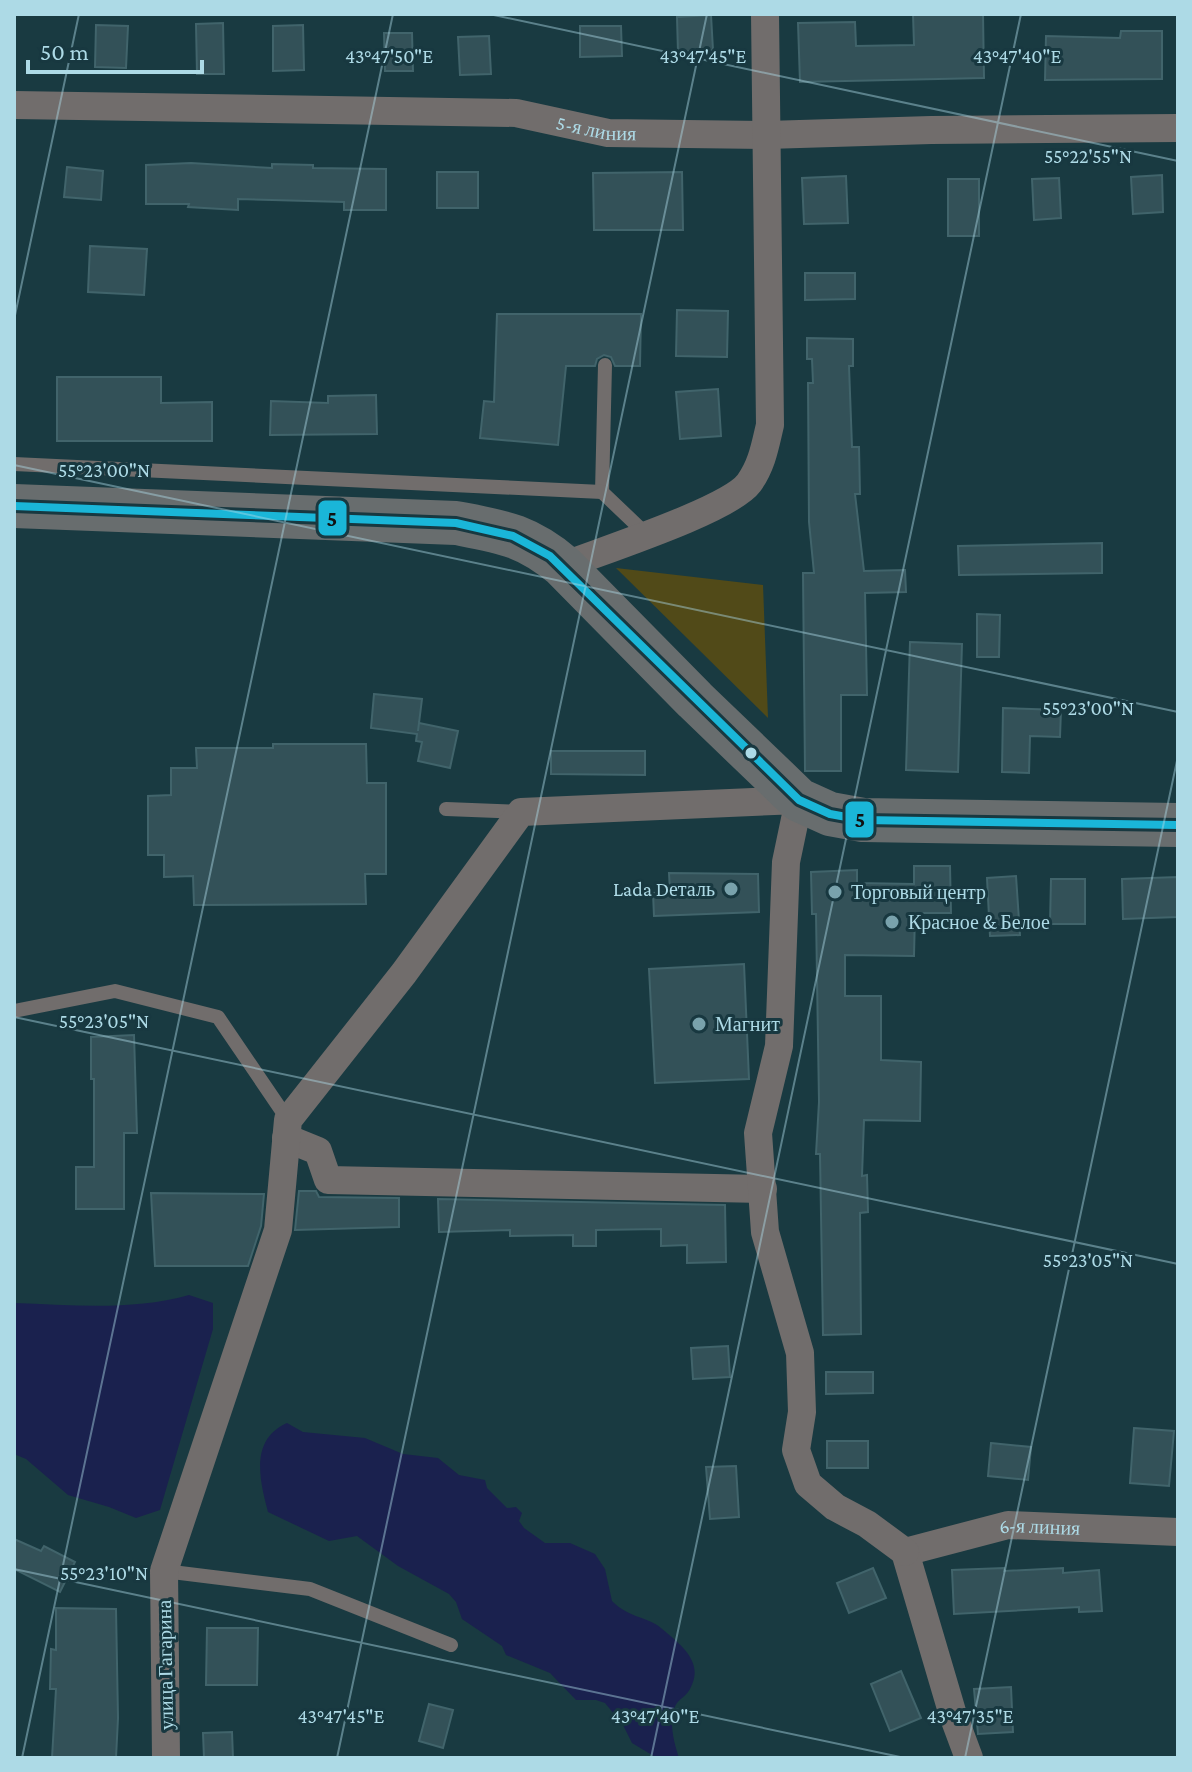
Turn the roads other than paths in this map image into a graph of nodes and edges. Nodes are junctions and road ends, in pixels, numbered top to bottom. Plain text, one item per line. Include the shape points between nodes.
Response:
1 (765, 14) edge
2 (14, 105) edge
3 (1178, 128) edge
4 (767, 135) junction
5 (605, 365) dead end
6 (14, 464) edge
7 (602, 492) junction
8 (14, 506) edge
9 (646, 534) junction
10 (563, 566) junction
11 (799, 800) junction
12 (446, 809) dead end
13 (521, 812) junction
14 (1178, 825) edge
15 (14, 1011) edge
16 (287, 1129) junction
17 (763, 1189) junction
18 (1178, 1532) edge
19 (905, 1552) junction
20 (164, 1571) junction
21 (451, 1645) dead end
22 (166, 1758) edge
23 (969, 1758) edge

1 - 4 street
2 - 4 street, 5-я линия via 516,113 608,133
3 - 4 street, 5-я линия
4 - 9 street via 770,425 763,458 747,485 716,507
5 - 7 lane
6 - 7 lane
7 - 9 lane
8 - 10 main road via 456,523 540,546
9 - 10 street
10 - 11 main road
11 - 13 street
11 - 14 main road via 830,814 863,820
11 - 17 street via 786,862 779,1046 758,1133
12 - 13 lane
13 - 16 street
15 - 16 lane via 115,991 218,1017
16 - 17 street via 318,1151 328,1180
16 - 20 street, улица Гагарина via 278,1230
17 - 19 street via 765,1232 800,1353 802,1412 796,1450 808,1484
18 - 19 street, 6-я линия via 1008,1525
19 - 23 street
20 - 21 lane via 310,1589
20 - 22 street, улица Гагарина

